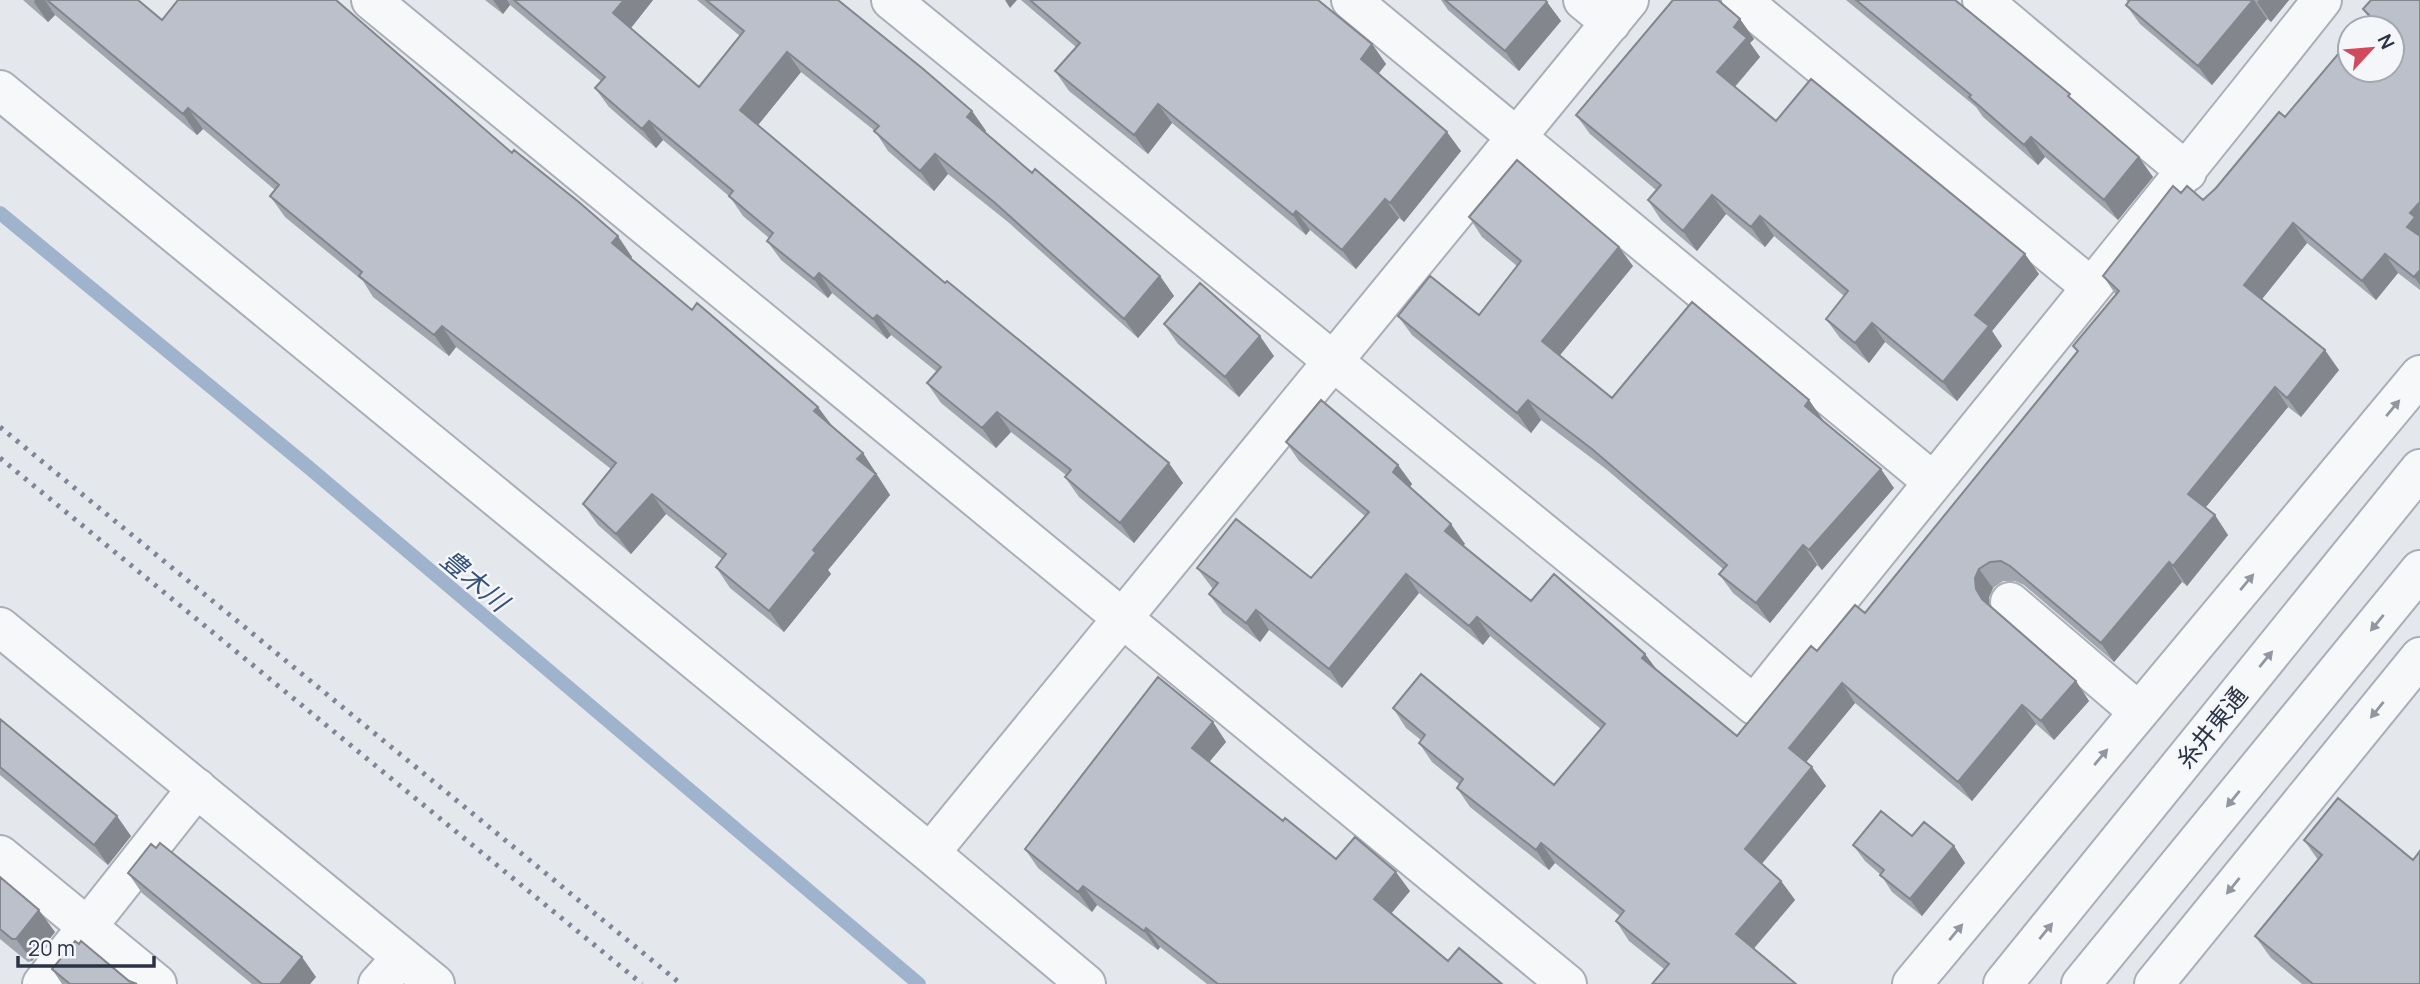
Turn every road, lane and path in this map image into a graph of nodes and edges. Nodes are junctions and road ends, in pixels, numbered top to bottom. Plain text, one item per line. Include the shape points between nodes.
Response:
1 (371, 0) edge
2 (891, 0) edge
3 (1351, 0) edge
4 (1741, 0) edge
5 (1982, 0) edge
6 (2322, 0) edge
7 (1608, 8) edge
8 (0, 90) edge
9 (1517, 136) junction
10 (2187, 172) junction
11 (2091, 287) junction
12 (1332, 362) junction
13 (2420, 375) edge
14 (2420, 469) edge
15 (1932, 481) junction
16 (2420, 570) edge
17 (2010, 602) dead end
18 (1122, 618) junction
19 (0, 627) edge
20 (2420, 657) edge
21 (2139, 712) junction
22 (197, 788) junction
23 (930, 853) junction
24 (0, 855) edge
25 (86, 928) junction
26 (390, 970) edge
27 (41, 984) edge
28 (157, 984) edge
29 (435, 984) edge
30 (1086, 984) edge
31 (1567, 984) edge
32 (1912, 984) edge
33 (2003, 984) edge
34 (2081, 984) edge
35 (2154, 984) edge

1 - 18 street
2 - 12 street
3 - 9 street
4 - 11 street
5 - 10 street
6 - 10 street
7 - 9 street
8 - 23 street
9 - 12 street
9 - 15 street
10 - 11 street
11 - 15 street
12 - 15 street via 1754,705
12 - 18 street
21 -> 13 street
33 -> 14 street, 糸井東通
16 -> 34 street
17 - 21 street
18 - 23 street
18 - 31 street
19 - 22 street
20 -> 35 street
32 -> 21 street
22 - 25 street
22 - 26 street
23 - 30 street
24 - 25 street
25 - 27 street
25 - 28 street
26 - 29 street

